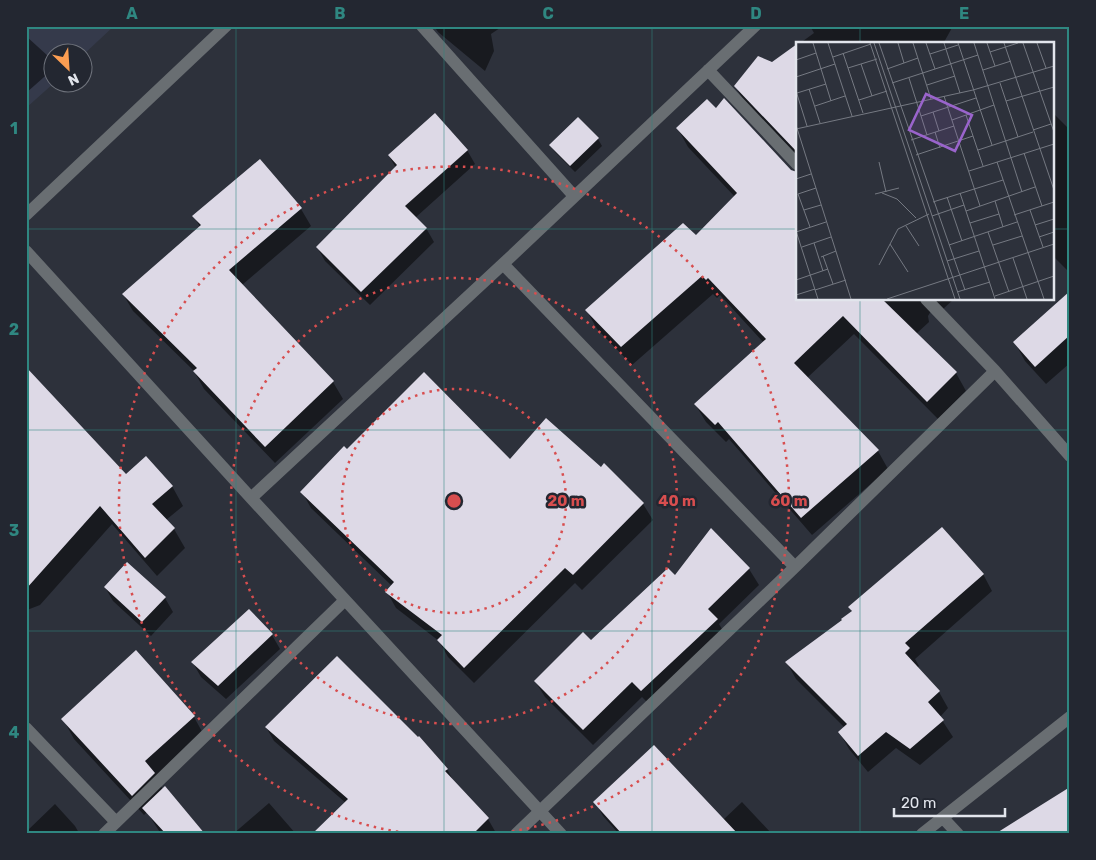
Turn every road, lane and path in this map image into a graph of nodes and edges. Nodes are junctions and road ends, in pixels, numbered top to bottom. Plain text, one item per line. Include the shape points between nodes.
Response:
1 (226, 26) edge
2 (422, 26) edge
3 (754, 26) edge
4 (708, 70) junction
5 (796, 163) edge
6 (574, 196) junction
7 (26, 214) edge
8 (26, 251) edge
9 (503, 264) junction
10 (927, 300) edge
11 (994, 371) junction
12 (1070, 456) edge
13 (251, 498) junction
14 (795, 567) junction
15 (345, 600) junction
16 (1070, 716) edge
17 (26, 728) edge
18 (540, 812) junction
19 (944, 818) junction
20 (116, 822) junction
21 (104, 834) edge
22 (516, 834) edge
23 (561, 834) edge
24 (922, 834) edge
25 (958, 834) edge

1 - 7 street
2 - 6 street
3 - 4 street
4 - 5 street
4 - 6 street
6 - 9 street
8 - 13 street
9 - 13 street
9 - 14 street
10 - 11 street
11 - 12 street
11 - 14 street
13 - 15 street
14 - 18 street
15 - 18 street
15 - 20 street
16 - 19 street
17 - 20 street
18 - 22 street
18 - 23 street
19 - 24 street
19 - 25 street
20 - 21 street

